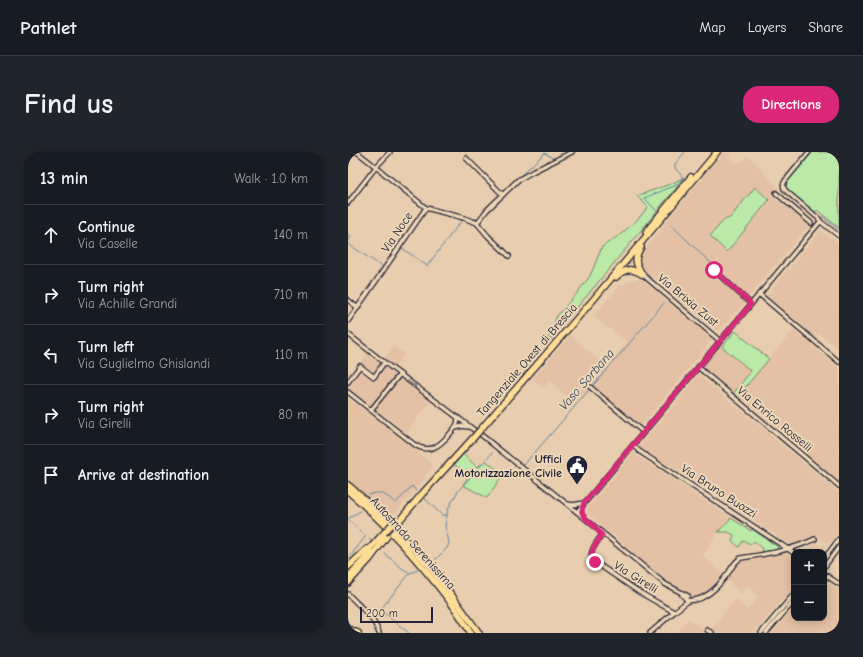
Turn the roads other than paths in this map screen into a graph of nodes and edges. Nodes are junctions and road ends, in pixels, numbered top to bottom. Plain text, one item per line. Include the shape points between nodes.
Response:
1 (357, 152) edge
2 (390, 152) edge
3 (572, 152) edge
4 (712, 152) edge
5 (717, 152) edge
6 (809, 152) edge
7 (466, 158) dead end
8 (376, 167) junction
9 (776, 193) dead end
10 (503, 195) junction
11 (795, 199) junction
12 (348, 203) edge
13 (790, 205) junction
14 (426, 208) junction
15 (811, 212) junction
16 (806, 219) junction
17 (821, 222) junction
18 (476, 223) junction
19 (811, 223) dead end
20 (655, 226) junction
21 (839, 236) edge
22 (509, 256) dead end
23 (714, 270) dead end
24 (642, 274) junction
25 (759, 294) junction
26 (348, 300) edge
27 (593, 300) junction
28 (751, 304) junction
29 (358, 308) junction
30 (348, 321) edge
31 (348, 334) edge
32 (720, 341) junction
33 (839, 362) edge
34 (384, 363) junction
35 (698, 367) junction
36 (400, 374) junction
37 (348, 382) edge
38 (589, 386) dead end
39 (348, 392) edge
40 (371, 410) junction
41 (458, 418) junction
42 (455, 428) junction
43 (476, 431) junction
44 (643, 432) junction
45 (633, 445) junction
46 (348, 485) edge
47 (839, 486) edge
48 (348, 491) edge
49 (566, 503) junction
50 (584, 503) junction
51 (579, 505) junction
52 (576, 511) junction
53 (585, 519) junction
54 (384, 535) junction
55 (604, 535) junction
56 (815, 539) dead end
57 (839, 539) edge
58 (839, 547) edge
59 (788, 549) junction
60 (791, 551) edge
61 (827, 555) edge
62 (827, 563) edge
63 (348, 567) edge
64 (348, 573) edge
65 (827, 576) edge
66 (349, 581) edge
67 (839, 584) edge
68 (348, 594) edge
69 (791, 598) edge
70 (688, 599) junction
71 (791, 604) edge
72 (674, 612) junction
73 (348, 629) edge
74 (707, 630) dead end
75 (472, 631) edge
76 (358, 633) edge
77 (379, 633) edge
78 (480, 633) edge
79 (650, 633) edge
80 (712, 633) edge
81 (761, 633) edge
82 (766, 633) edge

1 - 8 street, Via Noce
2 - 8 street
3 - 10 street via 518,180
4 - 43 highway, Tangenziale Ovest di Brescia via 625,258
5 - 20 highway, Tangenziale Ovest di Brescia
6 - 11 street via 783,185 784,190
7 - 10 street
8 - 12 street
8 - 14 street, Via Noce
9 - 13 street
10 - 18 street
11 - 13 street
11 - 15 street
13 - 16 street
14 - 18 street
14 - 29 street, Via Noce
15 - 16 street
15 - 17 street
16 - 19 street
17 - 21 street
17 - 25 street
18 - 22 street
20 - 24 highway via 636,256 636,264
20 - 27 highway, Tangenziale Ovest di Brescia
23 - 28 street
24 - 27 highway via 625,270
24 - 32 street, Via Brixia Zust
25 - 28 street
25 - 33 street
26 - 29 street
27 - 43 highway, Tangenziale Ovest di Brescia
28 - 32 street
29 - 30 street, Via Noce
31 - 34 street
32 - 35 street
34 - 36 street
34 - 37 street via 374,377 360,366
35 - 44 street
35 - 47 street, Via Enrico Rosselli
36 - 40 street
36 -> 41 street
38 - 44 street
39 - 40 street
40 - 42 street via 422,448 436,447
41 - 42 street
41 - 43 street
42 - 43 street via 467,426
43 - 49 street
43 - 54 highway, Tangenziale Ovest di Brescia
44 - 45 street
45 - 50 street
45 - 59 street, Via Bruno Buozzi
46 - 75 highway, Autostrada Serenissima via 413,548 445,587
48 - 75 highway, Autostrada Serenissima via 409,552
49 - 51 street
49 - 52 street
50 - 51 street
50 - 52 street
50 - 53 street via 582,514
51 - 52 street
52 - 53 street
53 - 55 street
54 - 63 highway
54 - 64 highway, Tangenziale Ovest di Brescia
54 - 66 highway, Tangenziale Ovest di Brescia
55 - 70 street via 665,584
55 - 72 street, Via Girelli via 592,551 592,560
56 - 59 street
57 - 61 street
58 - 62 street
59 - 60 street, Via Bruno Buozzi
59 - 70 street via 741,558 713,591 703,598
65 - 67 street
68 - 77 street via 370,617
69 - 81 street
70 - 72 street
71 - 82 street
72 - 79 street
73 - 76 highway
74 - 80 street
75 - 78 highway

